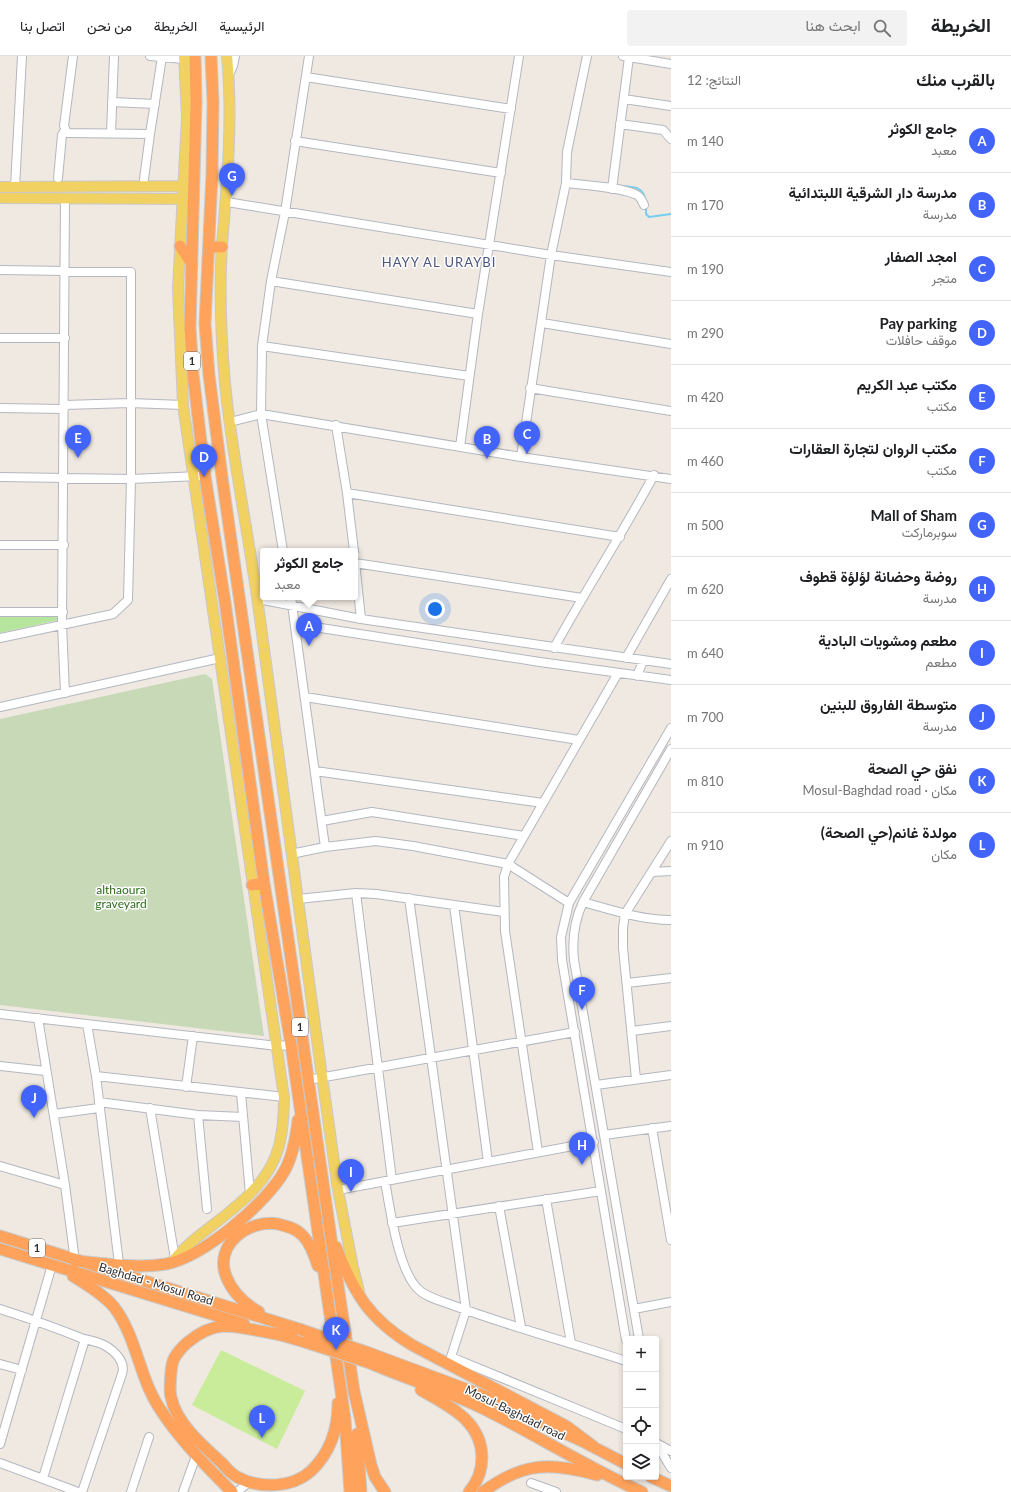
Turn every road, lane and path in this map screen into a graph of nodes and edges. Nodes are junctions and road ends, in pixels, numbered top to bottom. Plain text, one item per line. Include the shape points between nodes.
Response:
1 (22, 56) edge
2 (73, 56) edge
3 (114, 56) edge
4 (150, 56) edge
5 (211, 56) edge
6 (227, 56) edge
7 (235, 56) edge
8 (309, 56) edge
9 (519, 56) edge
10 (587, 56) edge
11 (162, 57) edge
12 (188, 57) edge
13 (626, 57) edge
14 (650, 58) edge
15 (671, 64) edge
16 (229, 75) junction
17 (306, 77) junction
18 (624, 99) junction
19 (112, 102) junction
20 (155, 104) junction
21 (671, 106) edge
22 (511, 109) junction
23 (620, 124) junction
24 (65, 130) junction
25 (111, 134) junction
26 (150, 134) junction
27 (671, 139) edge
28 (296, 141) junction
29 (501, 173) junction
30 (58, 178) dead end
31 (144, 179) dead end
32 (566, 183) junction
33 (184, 186) junction
34 (0, 187) edge
35 (15, 187) junction
36 (612, 189) junction
37 (0, 198) edge
38 (65, 199) junction
39 (183, 199) junction
40 (227, 202) junction
41 (644, 205) dead end
42 (285, 212) junction
43 (490, 243) junction
44 (180, 246) junction
45 (210, 246) junction
46 (222, 247) junction
47 (551, 254) junction
48 (192, 264) junction
49 (0, 270) edge
50 (65, 271) junction
51 (671, 272) edge
52 (270, 281) junction
53 (478, 314) junction
54 (542, 323) junction
55 (0, 338) edge
56 (65, 338) junction
57 (671, 344) edge
58 (262, 346) junction
59 (193, 374) junction
60 (209, 374) junction
61 (469, 376) junction
62 (530, 388) junction
63 (130, 403) junction
64 (183, 405) junction
65 (64, 407) junction
66 (0, 408) edge
67 (671, 411) edge
68 (261, 414) junction
69 (230, 422) junction
70 (336, 425) junction
71 (460, 447) junction
72 (521, 457) junction
73 (654, 475) junction
74 (193, 476) junction
75 (205, 476) junction
76 (0, 477) edge
77 (64, 478) junction
78 (131, 479) junction
79 (671, 479) edge
80 (347, 493) junction
81 (620, 537) junction
82 (0, 545) edge
83 (64, 545) junction
84 (283, 548) edge
85 (354, 548) edge
86 (358, 563) edge
87 (671, 579) edge
88 (358, 591) edge
89 (582, 598) junction
90 (258, 599) joint
91 (262, 600) edge
92 (291, 600) edge
93 (292, 607) junction
94 (0, 612) edge
95 (63, 612) junction
96 (361, 619) junction
97 (62, 624) junction
98 (295, 624) junction
99 (0, 638) edge
100 (542, 647) junction
101 (554, 648) junction
102 (220, 658) junction
103 (626, 658) junction
104 (642, 661) junction
105 (249, 662) junction
106 (540, 662) junction
107 (234, 664) junction
108 (671, 664) edge
109 (618, 673) junction
110 (637, 676) junction
111 (671, 680) edge
112 (65, 693) junction
113 (305, 697) junction
114 (0, 707) edge
115 (671, 728) edge
116 (579, 740) junction
117 (671, 749) edge
118 (647, 770) junction
119 (315, 771) junction
120 (656, 775) junction
121 (543, 803) junction
122 (322, 821) junction
123 (524, 836) junction
124 (671, 841) edge
125 (325, 847) junction
126 (292, 854) junction
127 (508, 864) junction
128 (671, 871) edge
129 (652, 872) junction
130 (264, 883) junction
131 (252, 886) junction
132 (356, 893) junction
133 (409, 898) junction
134 (298, 899) junction
135 (583, 902) junction
136 (570, 903) junction
137 (454, 905) junction
138 (504, 912) junction
139 (625, 914) junction
140 (671, 920) edge
141 (671, 978) edge
142 (627, 983) junction
143 (571, 1009) junction
144 (0, 1014) edge
145 (38, 1018) junction
146 (88, 1024) junction
147 (585, 1024) junction
148 (671, 1026) edge
149 (632, 1031) junction
150 (575, 1032) junction
151 (193, 1036) junction
152 (522, 1042) junction
153 (291, 1045) junction
154 (277, 1046) junction
155 (474, 1051) junction
156 (431, 1058) junction
157 (0, 1066) edge
158 (378, 1068) junction
159 (46, 1071) junction
160 (671, 1075) edge
161 (96, 1076) junction
162 (322, 1078) junction
163 (636, 1079) junction
164 (308, 1080) junction
165 (596, 1085) junction
166 (186, 1087) junction
167 (241, 1093) junction
168 (298, 1096) junction
169 (284, 1097) junction
170 (99, 1105) junction
171 (150, 1108) junction
172 (54, 1114) junction
173 (198, 1114) junction
174 (243, 1117) junction
175 (671, 1126) edge
176 (652, 1128) junction
177 (604, 1135) junction
178 (594, 1142) junction
179 (538, 1152) junction
180 (488, 1162) junction
181 (597, 1162) junction
182 (0, 1166) edge
183 (447, 1170) junction
184 (611, 1174) junction
185 (671, 1177) edge
186 (662, 1179) junction
187 (389, 1181) junction
188 (65, 1185) junction
189 (338, 1190) junction
190 (601, 1190) junction
191 (250, 1194) junction
192 (546, 1199) junction
193 (499, 1206) junction
194 (208, 1209) dead end
195 (453, 1214) junction
196 (392, 1223) junction
197 (670, 1228) edge
198 (331, 1232) junction
199 (0, 1236) edge
200 (671, 1240) edge
201 (0, 1249) edge
202 (75, 1260) junction
203 (173, 1261) junction
204 (118, 1264) junction
205 (56, 1267) junction
206 (328, 1300) junction
207 (363, 1302) junction
208 (671, 1302) edge
209 (0, 1309) edge
210 (634, 1309) junction
211 (466, 1310) junction
212 (270, 1319) junction
213 (37, 1320) junction
214 (521, 1327) junction
215 (280, 1335) junction
216 (625, 1336) edge
217 (638, 1336) edge
218 (85, 1339) junction
219 (305, 1342) joint
220 (572, 1344) junction
221 (370, 1358) junction
222 (623, 1360) edge
223 (0, 1364) edge
224 (338, 1368) junction
225 (22, 1370) junction
226 (402, 1377) junction
227 (354, 1391) junction
228 (623, 1428) edge
229 (148, 1437) dead end
230 (0, 1444) edge
231 (657, 1444) edge
232 (658, 1444) edge
233 (594, 1446) junction
234 (671, 1451) edge
235 (196, 1456) junction
236 (623, 1456) edge
237 (611, 1457) junction
238 (0, 1463) edge
239 (623, 1463) edge
240 (671, 1468) edge
241 (43, 1478) junction
242 (614, 1479) junction
243 (658, 1480) edge
244 (249, 1482) junction
245 (531, 1483) dead end
246 (671, 1486) edge
247 (78, 1492) edge
248 (82, 1492) edge
249 (132, 1492) edge
250 (183, 1492) edge
251 (232, 1492) edge
252 (236, 1492) edge
253 (350, 1492) edge
254 (361, 1492) edge
255 (385, 1492) edge
256 (469, 1492) edge
257 (483, 1492) edge
258 (556, 1492) edge
259 (642, 1492) edge

1 - 35 street
2 - 24 street
3 - 19 street
4 - 11 street
5 - 45 highway, 1 via 213,102
6 - 16 main road
7 - 16 street
8 - 17 street
9 - 22 street
10 - 32 street via 567,152
11 - 12 street
11 - 20 street
12 - 33 main road
12 - 48 highway, 1 via 196,101
13 - 14 street
13 - 18 street
14 - 15 street
16 - 40 main road
17 - 22 street
17 - 28 street
18 - 21 street
18 - 23 street
19 - 20 street
19 - 25 street
20 - 26 street
22 - 29 street
23 - 27 street via 663,130
23 - 36 street
24 - 25 street via 67,133
24 - 30 street via 62,136
25 - 26 street
26 - 31 street
28 - 29 street
28 - 42 street
29 - 43 street
32 - 36 street
32 - 47 street
33 - 35 main road
33 - 39 main road
34 - 35 main road
36 - 41 street via 636,195 641,198
37 - 38 main road
38 - 39 main road
38 - 50 street
39 - 44 main road
40 - 42 street
40 - 46 main road
42 - 43 street
42 - 52 street
43 - 47 street
43 - 53 street
44 - 48 highway
44 - 64 main road via 178,295
45 - 46 highway
45 - 60 highway, 1 via 205,324
46 - 69 main road via 220,320
47 - 51 street
47 - 54 street
48 - 59 highway, 1 via 190,328
49 - 50 street
50 - 56 street
50 - 63 street via 131,272
52 - 53 street
52 - 58 street
53 - 61 street
54 - 57 street
54 - 62 street
55 - 56 street
56 - 65 street
58 - 61 street
58 - 68 street
59 - 60 highway
59 - 75 highway, 1
60 - 105 highway, 1
61 - 71 street
62 - 67 street
62 - 72 street
63 - 64 street
63 - 65 street
63 - 78 street
64 - 74 main road
65 - 66 street
65 - 77 street
68 - 69 street
68 - 70 street
68 - 84 street
69 - 90 main road
70 - 71 street
70 - 80 street
71 - 72 street
72 - 73 street
73 - 79 street
73 - 81 street
74 - 75 street
74 - 78 street
74 - 102 main road
75 - 107 highway, 1
76 - 77 street
77 - 78 street
77 - 83 street
78 - 97 street via 128,600 113,614
80 - 81 street
80 - 85 street
81 - 89 street
82 - 83 street
83 - 95 street
86 - 89 street
87 - 103 street
88 - 96 street
89 - 101 street
90 - 126 main road
91 - 93 street
92 - 93 street
93 - 96 street
93 - 98 street
94 - 95 street
95 - 97 street
96 - 100 street
97 - 99 street
97 - 112 street
98 - 106 street
98 - 113 street
100 - 101 street
100 - 106 street
101 - 103 street
102 - 112 street
102 - 131 main road
103 - 104 street
104 - 108 street
104 - 110 street
105 - 107 highway
105 - 164 highway, 1
106 - 109 street
107 - 130 highway, 1
109 - 110 street
109 - 116 street
110 - 111 street
112 - 114 street
113 - 116 street
113 - 119 street
115 - 118 street
116 - 121 street
117 - 120 street
118 - 120 street
118 - 136 street
119 - 121 street
119 - 122 street
120 - 135 street
121 - 123 street
122 - 123 street via 372,812
122 - 125 street
123 - 127 street
124 - 129 street
125 - 126 street
125 - 127 street via 376,841
126 - 134 main road
127 - 136 street
127 - 138 street via 504,877
128 - 129 street
129 - 139 street
130 - 131 highway
130 - 153 highway, 1
131 - 154 main road
132 - 133 street
132 - 134 street
132 - 158 street
133 - 137 street
133 - 156 street
134 - 162 main road
135 - 139 street
135 - 147 street via 575,925 573,950
136 - 143 street via 563,925 561,949
137 - 138 street
137 - 155 street
138 - 152 street
139 - 140 street
139 - 142 street via 623,948
141 - 142 street
142 - 149 street
143 - 147 street via 574,1006 579,1008
143 - 150 street
144 - 145 street
145 - 146 street
145 - 159 street
146 - 151 street
146 - 161 street
147 - 165 street
148 - 149 street
149 - 163 street
150 - 152 street
150 - 178 street
151 - 154 street
151 - 166 street
152 - 155 street
152 - 179 street
153 - 154 street
153 - 168 highway, 1
154 - 169 main road
155 - 156 street
155 - 180 street
156 - 158 street
156 - 183 street
157 - 159 street
158 - 162 street
158 - 187 street
159 - 172 street
160 - 163 street
161 - 166 street
161 - 170 street
162 - 164 street
162 - 189 main road
163 - 165 street
164 - 198 highway, 1
165 - 177 street
166 - 167 street
167 - 169 street
167 - 174 street
168 - 203 highway via 296,1131 291,1155 286,1169 271,1192 222,1234 194,1252
168 - 206 highway
169 - 191 main road via 279,1147 263,1179
170 - 171 street
170 - 172 street
170 - 204 street
171 - 173 street
171 - 203 street
172 - 188 street
173 - 174 street
173 - 194 street
174 - 191 street
175 - 176 street
176 - 177 street
176 - 186 street
177 - 184 street
178 - 179 street
178 - 181 street
179 - 180 street
180 - 183 street
181 - 184 street via 603,1177 607,1178
181 - 190 street
182 - 188 street
183 - 187 street
183 - 195 street
184 - 210 street
185 - 186 street
186 - 197 street
187 - 189 street
187 - 196 street
188 - 202 street
189 - 207 main road via 353,1267
190 - 192 street
190 - 216 street
191 - 203 main road via 186,1246
192 - 193 street
192 - 220 street
193 - 195 street
193 - 214 street
195 - 196 street
195 - 211 street
196 - 211 street via 407,1271 417,1288 426,1295
197 - 200 street
198 - 207 highway via 348,1277
198 - 227 highway, 1
199 - 202 highway, 1
201 - 205 highway, Baghdad - Mosul Road / 1
202 - 204 highway
202 - 212 highway
203 - 204 highway via 145,1267
205 - 213 street
205 - 215 highway, Baghdad - Mosul Road / 1
205 - 235 highway via 114,1307 127,1330 147,1384 160,1409
206 - 212 highway via 314,1255 300,1234 292,1228 273,1223 252,1226 235,1236 226,1251 224,1268 231,1285 244,1302
206 - 224 highway
207 - 233 highway via 378,1321 400,1338 566,1426
208 - 210 street
209 - 213 street
210 - 217 street
211 - 214 street
211 - 228 street via 451,1357
212 - 221 highway, bridge
213 - 218 street
213 - 225 street
214 - 220 street
215 - 219 highway, Baghdad - Mosul Road / 1
215 - 244 highway via 224,1326 210,1329 185,1344 173,1360 170,1396 176,1411 203,1447 236,1477
218 - 241 street
218 - 248 street via 104,1345 118,1357 124,1368
219 - 221 highway, Mosul-Baghdad road / 1, bridge
220 - 222 street
221 - 226 highway, Mosul-Baghdad road / 1
221 - 233 highway via 482,1395
223 - 225 street
224 - 244 highway via 338,1414 335,1431 329,1450 320,1462 305,1476 295,1481 259,1485
224 - 253 highway via 345,1419
225 - 230 street
226 - 242 highway, Mosul-Baghdad road via 479,1407
226 - 256 highway via 459,1414 476,1434 481,1448 482,1463 478,1478
227 - 254 highway
227 - 255 highway via 371,1465
229 - 249 street
231 - 240 street
232 - 234 street
233 - 237 highway
235 - 250 street
235 - 251 highway
236 - 237 street
237 - 239 highway
238 - 241 street
241 - 247 street
242 - 257 highway via 568,1467 546,1466 509,1475
242 - 259 highway, Mosul-Baghdad road
243 - 246 highway
244 - 252 street
245 - 258 street

